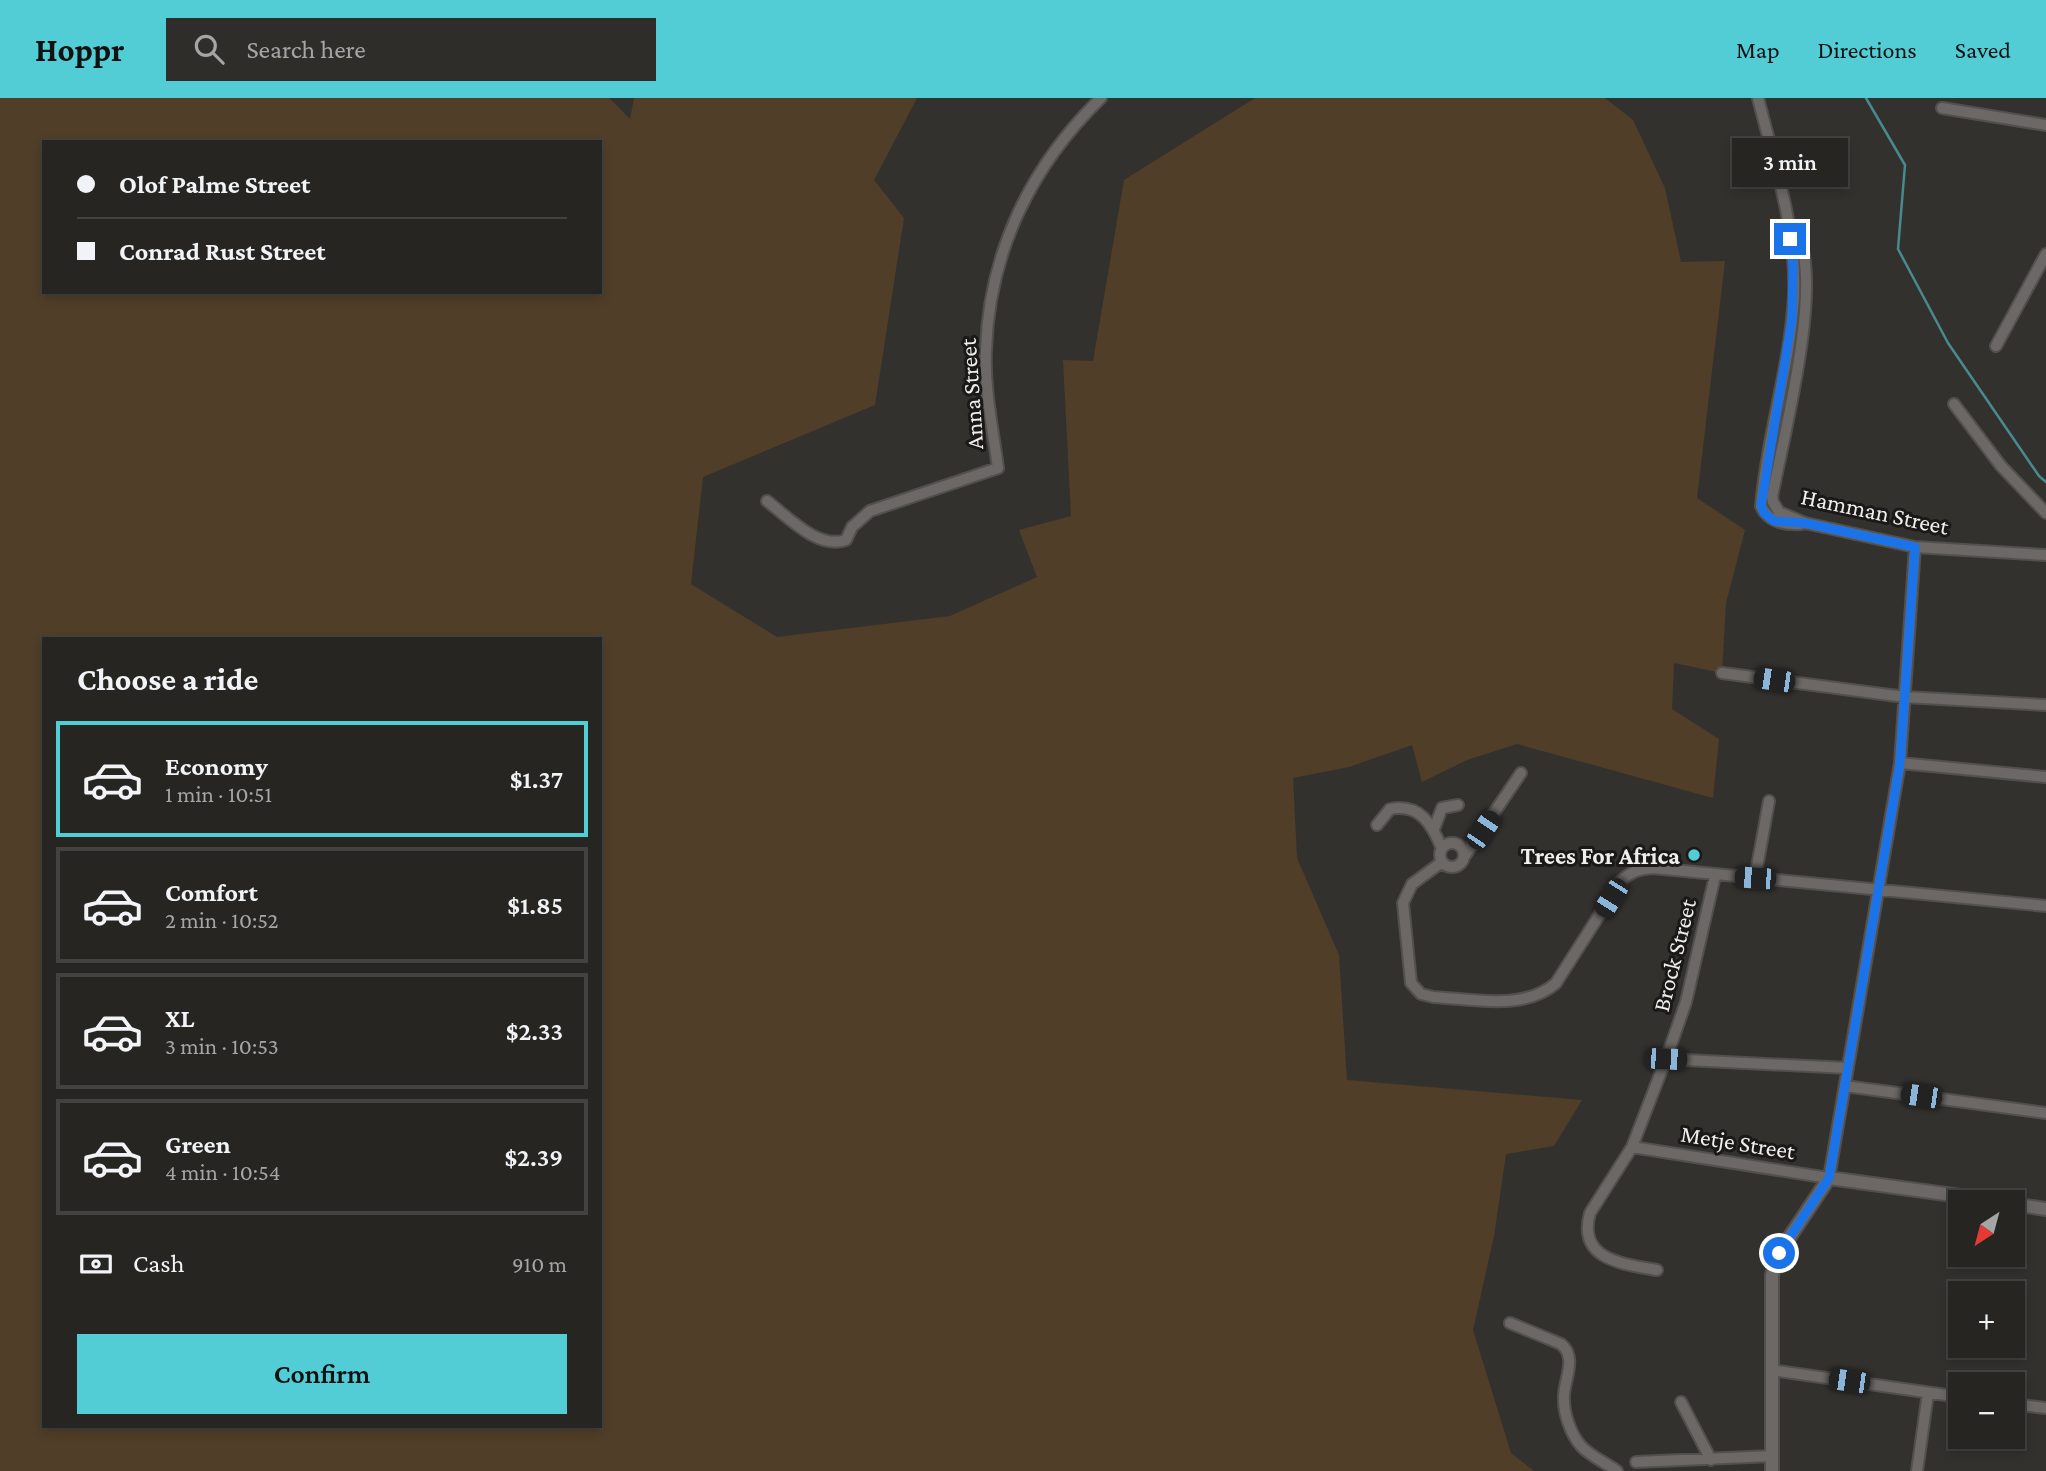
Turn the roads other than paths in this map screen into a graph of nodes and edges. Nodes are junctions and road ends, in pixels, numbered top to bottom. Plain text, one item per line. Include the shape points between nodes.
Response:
1 (1101, 98) edge
2 (1758, 98) edge
3 (1942, 108) dead end
4 (2046, 125) edge
5 (1789, 226) junction
6 (2046, 254) edge
7 (1996, 346) dead end
8 (1954, 404) dead end
9 (767, 501) dead end
10 (2046, 513) edge
11 (1805, 523) junction
12 (1915, 547) junction
13 (2046, 555) edge
14 (1722, 673) dead end
15 (1905, 697) junction
16 (2046, 705) edge
17 (1900, 763) junction
18 (1521, 774) dead end
19 (2046, 778) edge
20 (1769, 801) dead end
21 (1458, 805) dead end
22 (1377, 825) dead end
23 (1434, 829) junction
24 (1441, 849) junction
25 (1464, 858) junction
26 (1442, 862) junction
27 (1715, 876) junction
28 (1755, 878) junction
29 (1878, 889) junction
30 (2046, 905) edge
31 (1666, 1059) junction
32 (1848, 1068) junction
33 (1845, 1086) junction
34 (2046, 1113) edge
35 (1632, 1147) junction
36 (1829, 1178) junction
37 (1948, 1194) edge
38 (2025, 1206) edge
39 (2046, 1209) edge
40 (1657, 1270) dead end
41 (1510, 1323) dead end
42 (1771, 1370) junction
43 (1928, 1393) junction
44 (1948, 1396) edge
45 (1681, 1402) dead end
46 (2025, 1406) edge
47 (2046, 1408) edge
48 (1772, 1457) junction
49 (1711, 1460) junction
50 (1636, 1462) dead end
51 (1617, 1471) edge
52 (1772, 1471) edge
53 (1917, 1471) edge

1 - 9 street, Anna Street via 1063,138 1034,179 1000,257 986,351 998,468 870,511 852,527 846,540 835,544 818,539
2 - 5 street
3 - 4 street
5 - 11 street, Hamman Street via 1799,239 1802,254 1804,313 1772,496 1779,512
5 - 11 street via 1792,319 1761,506 1774,521
6 - 7 street
8 - 10 street via 2001,466
11 - 12 street, Hamman Street
12 - 13 street, Hamman Street
12 - 15 street
14 - 15 street
15 - 16 street
15 - 17 street
17 - 19 street
17 - 29 street
18 - 25 street
20 - 28 street
21 - 23 street via 1442,808
22 - 23 street via 1390,808 1398,807 1419,812
23 - 24 street
24 - 25 street via 1457,844
24 - 26 street
25 - 26 street via 1458,866
26 - 27 street via 1412,884 1403,903 1412,983 1421,994 1433,997 1519,1000 1540,994 1556,983 1631,872 1653,868
27 - 28 street
27 - 31 street, Brock Street via 1686,1002
28 - 29 street
29 - 30 street
29 - 32 street
31 - 32 street
31 - 35 street, Brock Street
32 - 33 street
33 - 34 street
33 - 36 street
35 - 36 street, Metje Street
35 - 40 street, Brock Street via 1590,1213 1588,1235 1610,1260
36 - 37 street, Metje Street
36 - 42 street via 1775,1264
38 - 39 street
41 - 51 street via 1568,1350 1564,1396 1571,1427 1584,1449
42 - 43 street
42 - 48 street
43 - 44 street
43 - 53 street
45 - 49 street
46 - 47 street
48 - 49 street
48 - 52 street
49 - 50 street

